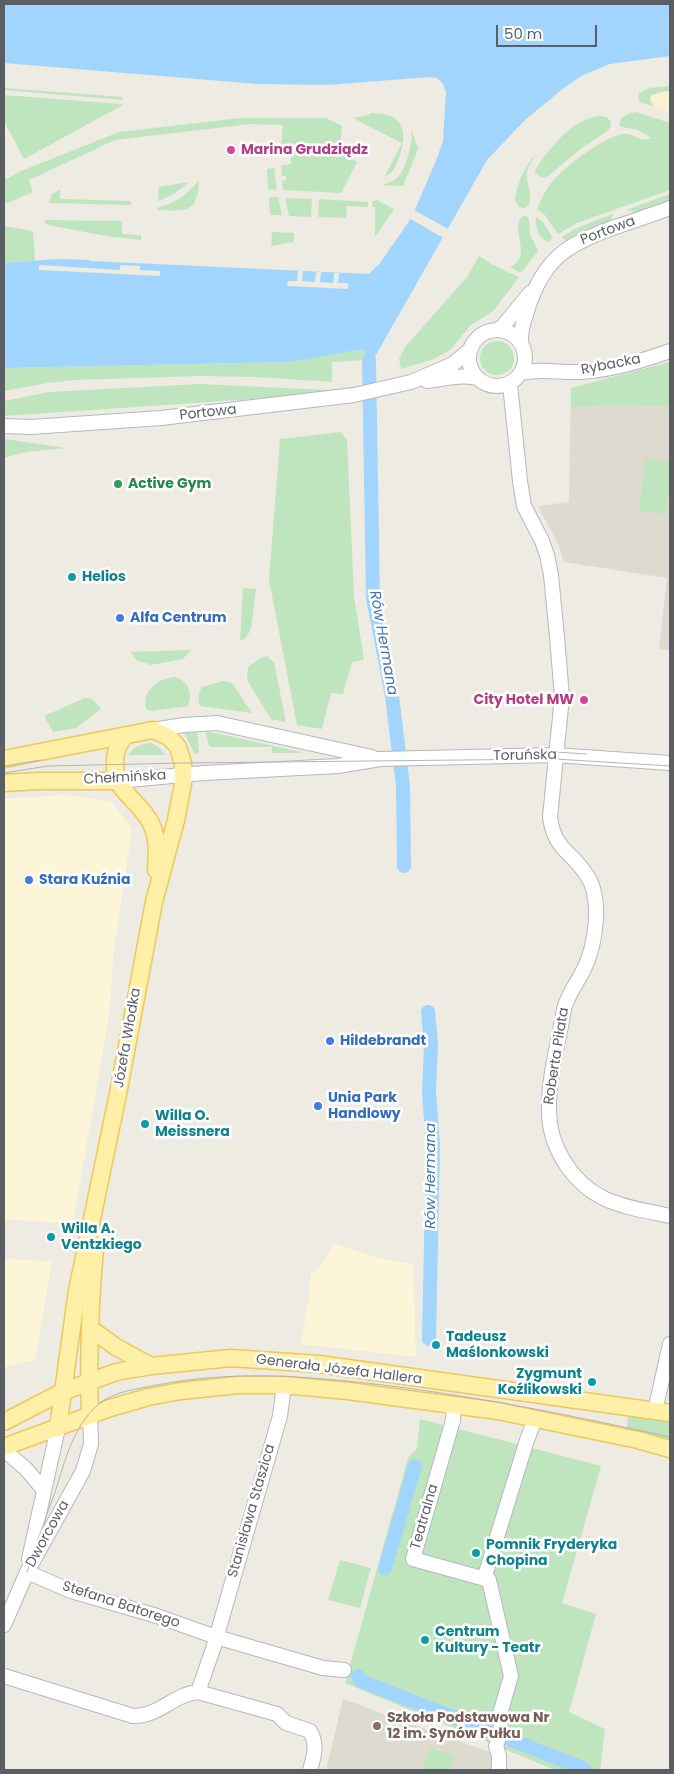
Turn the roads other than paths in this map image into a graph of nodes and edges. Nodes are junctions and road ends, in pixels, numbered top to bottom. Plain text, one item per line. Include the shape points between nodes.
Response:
1 (670, 208) edge
2 (535, 287) junction
3 (497, 330) junction
4 (520, 342) junction
5 (470, 349) junction
6 (670, 352) edge
7 (522, 373) junction
8 (477, 378) junction
9 (411, 382) junction
10 (510, 384) junction
11 (4, 426) edge
12 (153, 730) junction
13 (125, 736) junction
14 (555, 755) junction
15 (4, 759) edge
16 (380, 759) junction
17 (670, 763) edge
18 (184, 775) junction
19 (118, 781) junction
20 (4, 783) edge
21 (154, 902) junction
22 (102, 1173) junction
23 (670, 1216) edge
24 (91, 1329) junction
25 (670, 1344) edge
26 (151, 1366) junction
27 (88, 1381) junction
28 (284, 1385) junction
29 (62, 1392) junction
30 (454, 1405) junction
31 (663, 1412) edge
32 (90, 1416) junction
33 (535, 1419) junction
34 (4, 1422) edge
35 (58, 1428) junction
36 (4, 1449) edge
37 (670, 1449) edge
38 (43, 1489) junction
39 (27, 1572) junction
40 (484, 1579) junction
41 (4, 1625) edge
42 (216, 1637) junction
43 (344, 1670) dead end
44 (4, 1676) edge
45 (198, 1692) junction
46 (310, 1770) edge
47 (499, 1770) edge

1 - 2 street, Portowa via 574,244 551,263
2 - 3 street, Portowa
2 - 4 street, Portowa
3 - 4 street via 513,335
3 - 5 street via 481,335
4 - 7 street via 525,356
5 - 8 street via 470,364
5 - 9 street, Portowa via 453,364
6 - 7 street, Rybacka via 593,371
7 - 10 street
8 - 9 street, Portowa via 468,376
8 - 10 street via 496,387
9 - 11 street, Portowa via 354,395 161,418
10 - 14 street, Roberta Piłata via 524,506 542,541 551,575 562,697
12 - 13 main road
12 - 16 street, Toruńska via 184,724 217,723
12 - 18 main road, Chełmińska via 169,737 178,747
13 - 15 main road
13 - 19 main road via 115,754
14 - 16 street, Toruńska
14 - 17 street, Toruńska
14 - 23 street, Roberta Piłata via 551,827 560,846 587,875 596,895 597,908 587,962 564,1008 549,1103 552,1136 564,1163 593,1192 621,1205
16 - 18 street, Toruńska via 338,766
18 - 19 street, Chełmińska
18 - 21 main road, Józefa Włodka via 176,820
19 - 20 main road, Chełmińska
19 - 21 main road, Józefa Włodka via 140,806 152,827 157,859
21 - 22 main road, Józefa Włodka
22 - 24 main road, Józefa Włodka
22 - 29 main road, Józefa Włodka via 77,1291
24 - 26 main road
24 - 27 main road, Józefa Włodka
25 - 31 street
26 - 27 main road, Generała Józefa Hallera
26 - 31 main road, Generała Józefa Hallera via 231,1358 274,1360
27 - 29 main road, Generała Józefa Hallera
27 - 32 main road, Józefa Włodka
28 - 30 main road, Generała Józefa Hallera via 348,1390
28 - 32 main road, Generała Józefa Hallera via 238,1385 181,1391 148,1397
28 - 42 street, Stanisława Staszica via 280,1416
29 - 34 main road, Generała Józefa Hallera
29 - 35 main road, Józefa Włodka
30 - 33 main road, Generała Józefa Hallera
30 - 40 street, Teatralna via 453,1420 413,1559
32 - 35 main road, Generała Józefa Hallera
32 - 39 street, Dworcowa via 91,1444 83,1471
33 - 37 main road, Generała Józefa Hallera
33 - 40 street
35 - 36 main road, Generała Józefa Hallera
35 - 38 street, Dworcowa
36 - 38 street
38 - 39 street, Dworcowa
39 - 41 street
39 - 42 street, Stefana Batorego via 71,1591
40 - 47 street via 489,1580 511,1676 500,1714 501,1732 496,1746
42 - 43 street, Stefana Batorego via 323,1668
42 - 45 street
44 - 45 street via 133,1716 153,1713 189,1693
45 - 46 street via 277,1714 286,1723 310,1731 315,1739 315,1751

